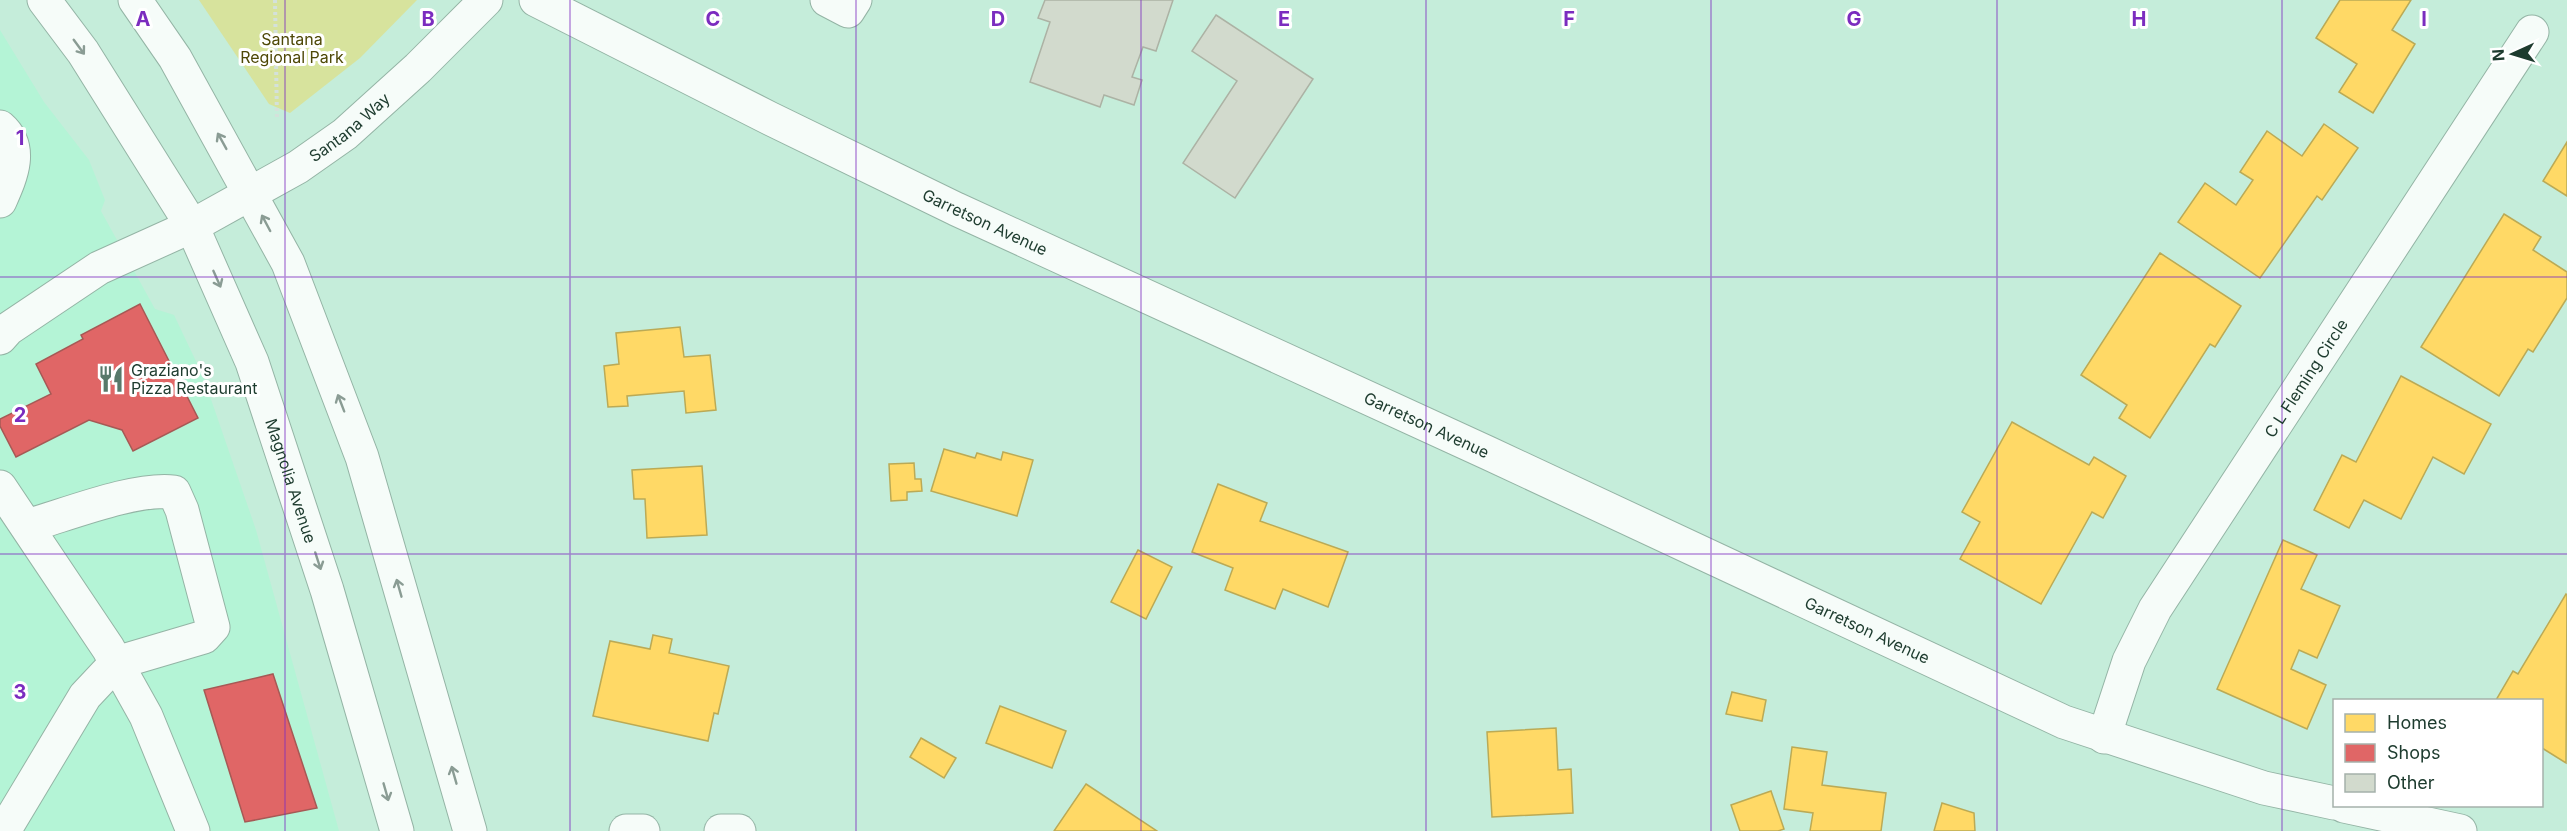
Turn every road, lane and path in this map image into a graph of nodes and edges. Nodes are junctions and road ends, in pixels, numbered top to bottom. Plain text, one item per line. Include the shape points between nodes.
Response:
1 (44, 0) edge
2 (135, 0) edge
3 (274, 0) edge
4 (486, 0) edge
5 (536, 0) edge
6 (826, 0) edge
7 (855, 0) edge
8 (2532, 32) dead end
9 (277, 120) dead end
10 (0, 127) edge
11 (250, 193) junction
12 (0, 201) edge
13 (192, 226) junction
14 (0, 338) edge
15 (0, 487) edge
16 (27, 526) junction
17 (116, 663) junction
18 (2104, 738) junction
19 (2333, 804) edge
20 (2349, 807) edge
21 (4, 831) edge
22 (193, 831) edge
23 (397, 831) edge
24 (470, 831) edge
25 (626, 831) edge
26 (643, 831) edge
27 (721, 831) edge
28 (739, 831) edge
29 (2460, 831) edge

1 -> 13 street, Magnolia Avenue via 83,52
11 -> 2 street via 175,58
3 - 9 path
4 - 11 street, Santana Way via 345,134 298,167
5 - 18 street, Garretson Avenue via 956,209
6 - 7 street via 848,10
8 - 18 street, C L Fleming Circle via 2155,609 2129,661
10 - 12 street via 7,133 16,159
11 - 13 street, Santana Way
24 -> 11 street via 362,458 288,263
13 - 14 street, Santana Way via 99,268
13 -> 23 street, Magnolia Avenue via 252,362 327,590
15 - 16 street
16 - 17 street
16 - 17 street via 106,502 163,490 174,492 213,627 204,637
17 - 21 street via 85,696
17 - 22 street via 146,716
18 - 19 street, Garretson Avenue via 2264,788
20 - 29 street
25 - 26 street
27 - 28 street

